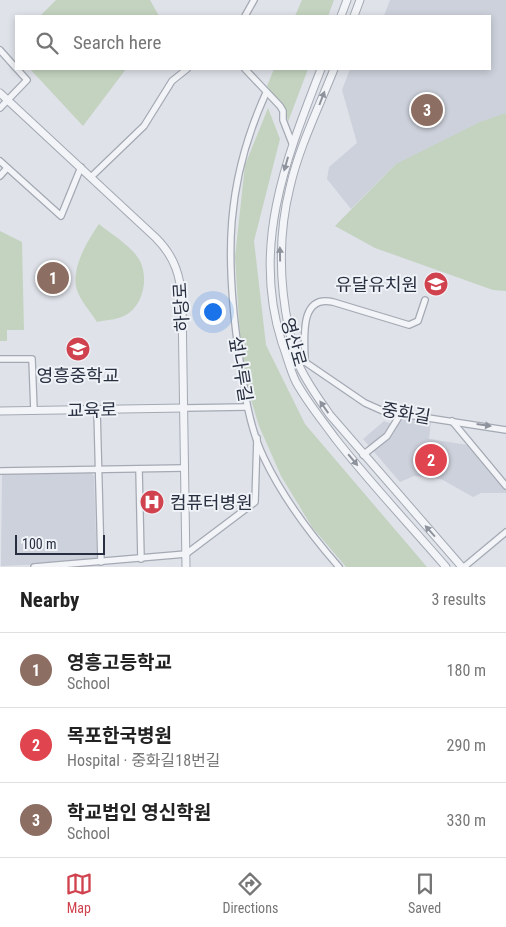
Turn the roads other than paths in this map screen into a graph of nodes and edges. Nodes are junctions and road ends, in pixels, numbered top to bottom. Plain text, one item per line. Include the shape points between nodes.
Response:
1 (254, 0) edge
2 (347, 0) edge
3 (360, 0) edge
4 (246, 15) edge
5 (341, 15) edge
6 (354, 15) edge
7 (0, 50) edge
8 (15, 66) edge
9 (19, 70) edge
10 (186, 70) edge
11 (246, 70) edge
12 (321, 70) edge
13 (334, 70) edge
14 (266, 93) junction
15 (0, 94) edge
16 (7, 101) junction
17 (0, 108) edge
18 (292, 143) junction
19 (0, 161) edge
20 (81, 167) junction
21 (7, 168) junction
22 (0, 176) edge
23 (91, 177) junction
24 (425, 300) dead end
25 (0, 359) edge
26 (297, 361) junction
27 (305, 362) junction
28 (289, 363) junction
29 (246, 407) junction
30 (184, 408) junction
31 (97, 410) junction
32 (34, 411) junction
33 (0, 412) edge
34 (400, 415) junction
35 (452, 421) junction
36 (506, 430) edge
37 (257, 436) junction
38 (363, 456) junction
39 (184, 468) junction
40 (98, 469) junction
41 (139, 469) junction
42 (0, 471) edge
43 (506, 486) edge
44 (506, 532) edge
45 (186, 554) junction
46 (141, 559) junction
47 (101, 562) junction
48 (34, 567) edge
49 (186, 567) edge
50 (339, 567) edge
51 (446, 567) edge
52 (463, 567) edge

1 - 4 street
2 - 5 street
3 - 6 street
7 - 8 street
9 - 16 street via 27,80
10 - 23 street via 172,81 144,126
11 - 14 street
12 - 18 street, 영산로
26 -> 13 street, 영산로 via 284,305 280,246 290,185
14 - 18 street via 283,111
14 - 29 street, 섶나루길 via 244,148 230,233 232,306
15 - 16 street, 하당로
16 - 17 street
16 - 20 street, 하당로
18 -> 28 street, 영산로 via 273,216 269,247 272,306
19 - 21 street
20 - 21 street via 61,216
20 - 23 street, 하당로
21 - 22 street
23 - 30 street, 하당로 via 163,245 178,270 182,291
24 - 27 street via 418,321 409,326 333,302 320,301 312,306 306,322
25 - 32 street via 32,359
26 - 27 street, 중화길
26 - 28 street, 중화길
38 -> 26 street, 영산로 via 330,415
27 - 34 street, 중화길 via 365,403
28 -> 51 street, 영산로 via 296,381 352,460
29 - 30 street
29 - 37 street, 섶나루길
30 - 31 street, 교육로
30 - 39 street, 하당로
31 - 32 street, 교육로
31 - 40 street
32 - 33 street, 교육로
34 - 35 street, 중화길
34 - 38 street via 387,436
35 -> 36 street, 중화길
35 - 43 street
37 - 45 street via 255,502
37 - 50 street, 섶나루길 via 263,457 290,501
52 -> 38 street, 영산로
39 - 41 street
39 - 45 street, 하당로
40 - 41 street
40 - 42 street
40 - 47 street
41 - 46 street
44 - 52 street
45 - 46 street
45 - 49 street, 하당로
46 - 47 street
47 - 48 street

